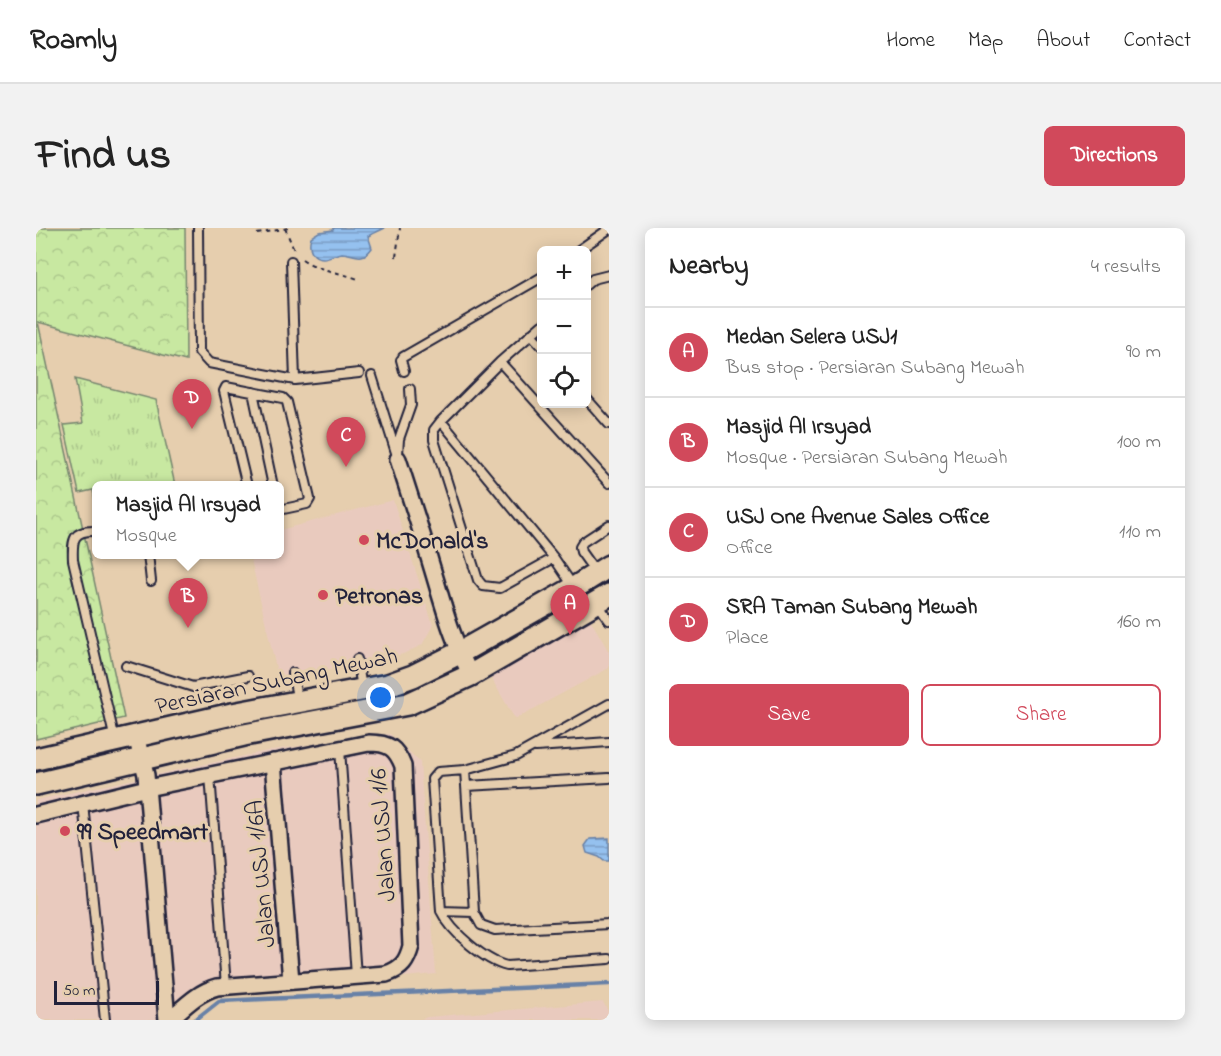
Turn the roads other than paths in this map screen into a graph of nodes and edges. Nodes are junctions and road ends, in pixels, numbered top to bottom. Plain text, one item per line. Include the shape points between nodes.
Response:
1 (198, 228) edge
2 (609, 229) edge
3 (585, 246) edge
4 (291, 261) dead end
5 (609, 275) edge
6 (537, 280) edge
7 (591, 280) edge
8 (537, 329) edge
9 (531, 334) junction
10 (537, 341) edge
11 (500, 362) junction
12 (404, 371) dead end
13 (359, 373) dead end
14 (372, 376) dead end
15 (295, 380) junction
16 (410, 389) dead end
17 (253, 392) junction
18 (591, 403) edge
19 (441, 421) junction
20 (609, 423) edge
21 (398, 459) junction
22 (246, 481) edge
23 (272, 481) edge
24 (609, 483) edge
25 (284, 509) edge
26 (609, 525) edge
27 (92, 531) edge
28 (554, 558) junction
29 (148, 559) edge
30 (603, 570) edge
31 (151, 581) dead end
32 (574, 588) junction
33 (603, 599) edge
34 (609, 620) edge
35 (459, 654) junction
36 (357, 660) dead end
37 (126, 666) dead end
38 (292, 673) dead end
39 (471, 675) junction
40 (248, 676) dead end
41 (363, 691) junction
42 (298, 702) junction
43 (609, 704) edge
44 (136, 736) junction
45 (115, 742) junction
46 (609, 742) edge
47 (531, 747) junction
48 (340, 749) junction
49 (36, 759) edge
50 (143, 759) junction
51 (273, 762) junction
52 (465, 770) junction
53 (210, 775) junction
54 (609, 778) edge
55 (36, 784) edge
56 (466, 786) junction
57 (147, 788) junction
58 (83, 803) junction
59 (36, 815) edge
60 (441, 911) junction
61 (474, 912) junction
62 (609, 924) edge
63 (609, 959) edge
64 (356, 976) junction
65 (291, 981) junction
66 (226, 986) junction
67 (105, 1020) edge
68 (168, 1020) edge

1 - 15 lane via 199,352 209,363
2 - 3 lane
4 - 15 lane
5 - 7 lane
6 - 12 lane via 402,359
8 - 9 lane
9 - 10 lane
9 - 11 lane
11 - 19 lane
11 - 24 lane
13 - 15 lane
14 - 21 lane
16 - 21 lane via 411,405 399,439
17 - 22 lane via 226,387 224,391
17 - 23 lane
17 - 25 lane via 287,402 310,499 307,504
18 - 20 lane
19 - 28 lane
19 - 28 lane via 434,430 434,440 478,580 483,586 500,588
21 - 35 street
26 - 30 lane via 580,547
27 - 45 lane via 77,534 72,542 73,560
28 - 32 lane
29 - 31 lane
30 - 32 main road, Persiaran Subang Mewah
32 - 35 main road, Persiaran Subang Mewah
33 - 34 lane
33 - 39 main road, Persiaran Subang Mewah
35 - 39 street
35 - 41 main road, Persiaran Subang Mewah via 413,676
36 - 41 lane
37 - 40 lane via 193,687
38 - 42 lane
39 - 50 main road, Persiaran Subang Mewah via 408,704
41 - 42 main road, Persiaran Subang Mewah
42 - 44 main road, Persiaran Subang Mewah
43 - 47 lane
44 - 45 main road, Persiaran Subang Mewah
44 - 50 street
45 - 49 main road, Persiaran Subang Mewah
46 - 47 lane
47 - 52 lane via 516,756
48 - 51 street, Jalan USJ 1/6
48 - 64 lane
48 - 64 street, Jalan USJ 1/6 via 383,743 399,755 403,766 411,946 397,971
50 - 55 main road, Persiaran Subang Mewah
50 - 57 street
51 - 53 street, Jalan USJ 1/6
51 - 65 street, Jalan USJ 1/6A
52 - 56 lane
52 - 60 lane via 438,772 432,779
53 - 57 street, Jalan USJ 1/6
53 - 66 lane
54 - 56 lane
56 - 61 lane
57 - 58 street, Jalan USJ 1/6
57 - 68 street
58 - 59 street, Jalan USJ 1/6
58 - 67 lane
60 - 61 lane
60 - 63 lane via 479,953 497,964
61 - 62 lane via 481,925 495,930
64 - 65 street, Jalan USJ 1/6
65 - 66 street, Jalan USJ 1/6
66 - 68 street, Jalan USJ 1/6 via 207,990

